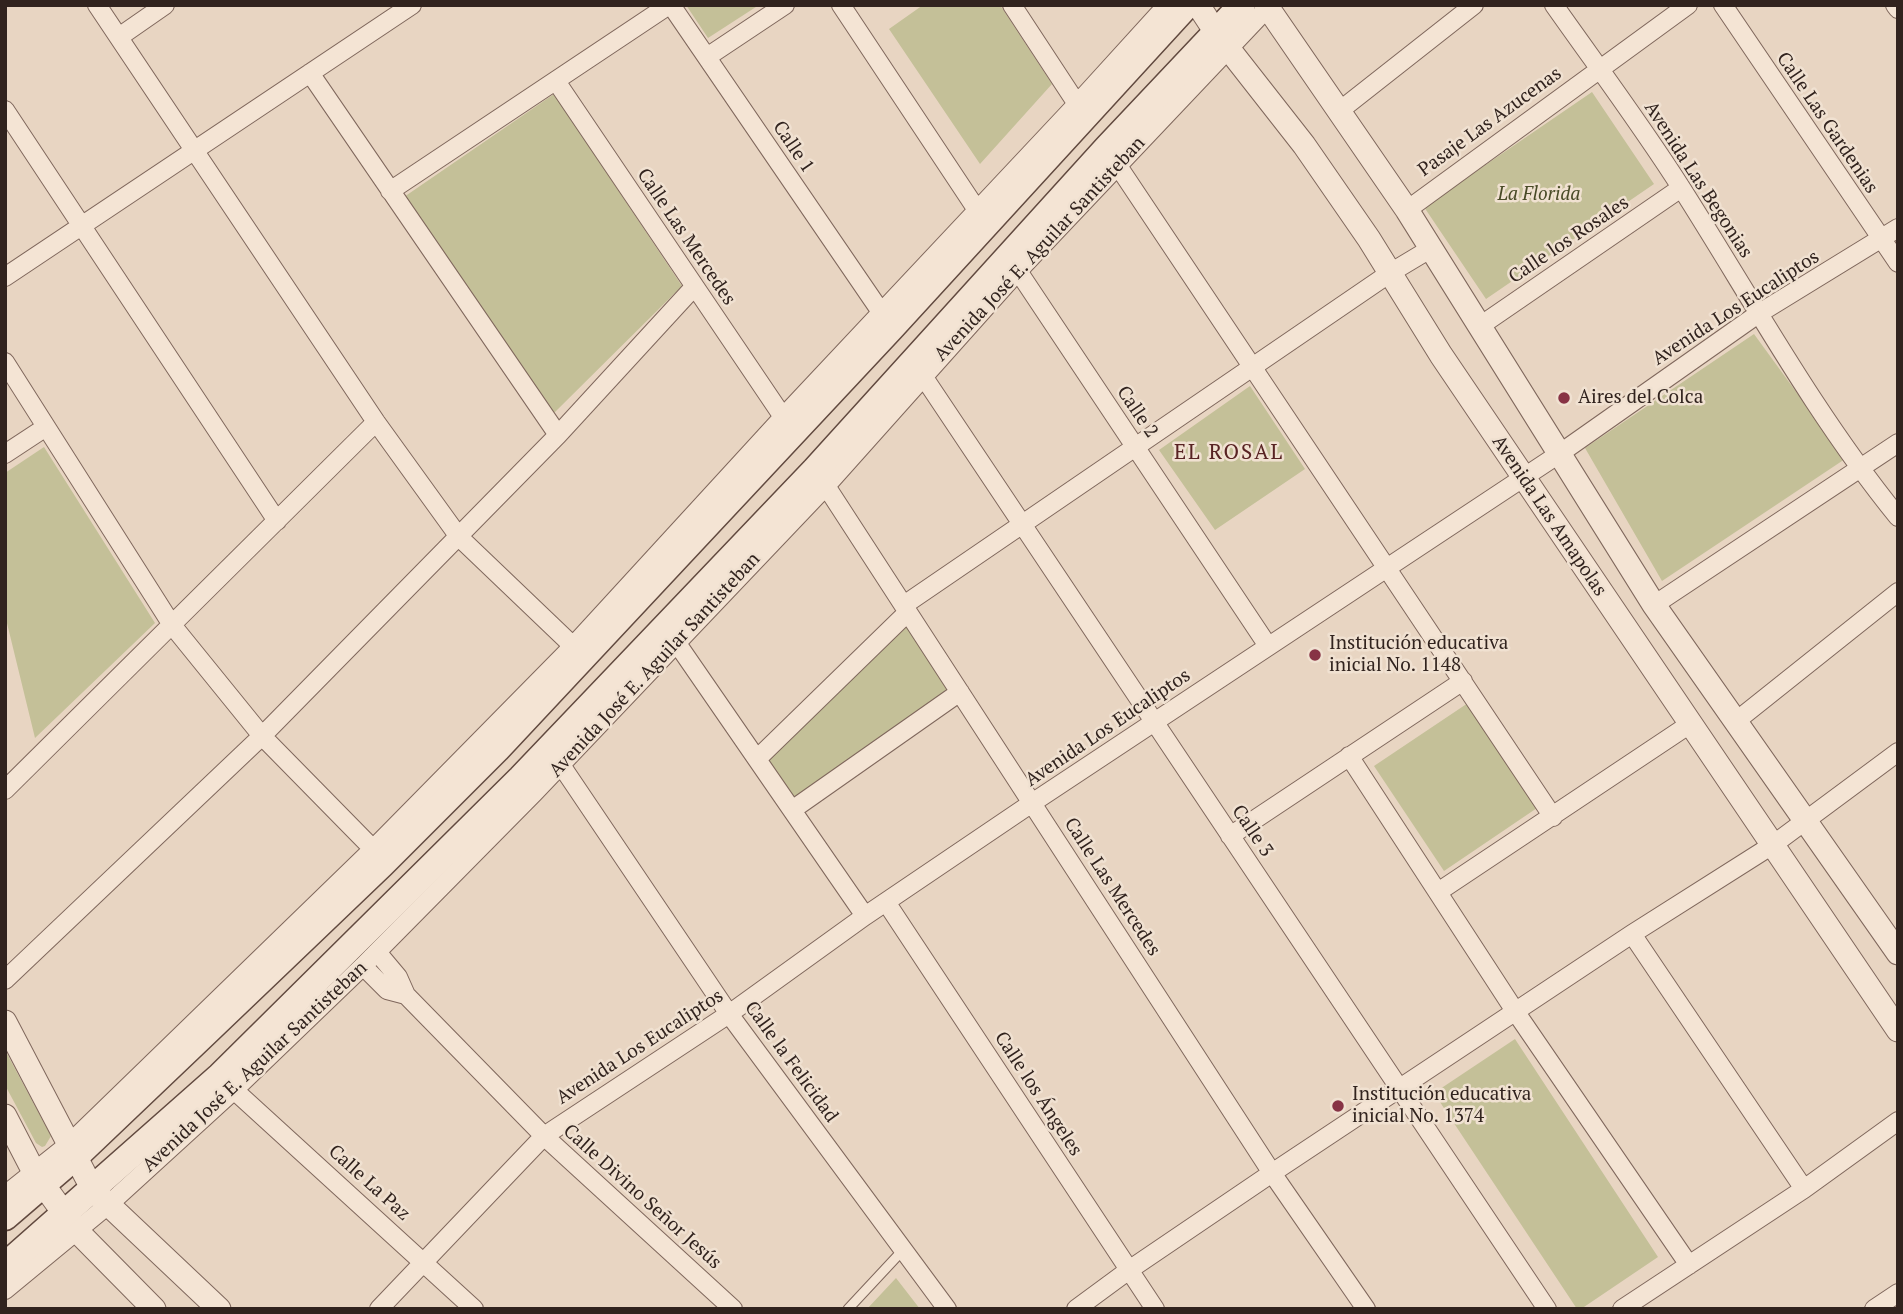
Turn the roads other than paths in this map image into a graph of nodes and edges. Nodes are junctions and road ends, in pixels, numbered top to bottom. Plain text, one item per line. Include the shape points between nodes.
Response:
1 (97, 5) edge
2 (165, 5) edge
3 (412, 5) edge
4 (670, 5) edge
5 (785, 5) edge
6 (841, 5) edge
7 (1012, 5) edge
8 (1167, 5) edge
9 (1187, 5) edge
10 (1198, 5) edge
11 (1474, 5) edge
12 (1555, 5) edge
13 (1688, 5) edge
14 (1723, 5) edge
15 (1261, 6) edge
16 (118, 37) junction
17 (1223, 41) junction
18 (707, 57) junction
19 (1599, 68) junction
20 (310, 73) junction
21 (556, 80) junction
22 (1077, 104) junction
23 (6, 112) edge
24 (1338, 112) junction
25 (195, 150) junction
26 (1118, 166) junction
27 (1681, 188) junction
28 (390, 191) junction
29 (977, 210) junction
30 (1407, 210) junction
31 (82, 226) junction
32 (1898, 228) edge
33 (1881, 240) junction
34 (1430, 249) junction
35 (1898, 263) edge
36 (1018, 271) junction
37 (1390, 273) junction
38 (5, 277) edge
39 (694, 287) junction
40 (881, 312) junction
41 (1758, 314) junction
42 (1480, 326) junction
43 (5, 362) edge
44 (1253, 366) junction
45 (923, 376) junction
46 (783, 417) junction
47 (376, 422) junction
48 (46, 427) junction
49 (558, 435) junction
50 (1898, 443) edge
51 (1135, 447) junction
52 (5, 454) edge
53 (1559, 454) junction
54 (1858, 469) junction
55 (1524, 477) junction
56 (826, 486) junction
57 (1898, 517) edge
58 (277, 521) junction
59 (1022, 524) junction
60 (459, 537) junction
61 (1387, 566) junction
62 (1898, 592) edge
63 (1654, 605) junction
64 (906, 609) junction
65 (172, 625) junction
66 (676, 642) junction
67 (573, 646) junction
68 (1268, 646) junction
69 (1463, 681) junction
70 (960, 692) junction
71 (1735, 722) junction
72 (1153, 723) junction
73 (1690, 724) junction
74 (262, 736) junction
75 (1898, 752) edge
76 (1349, 756) junction
77 (757, 760) junction
78 (561, 765) junction
79 (5, 790) edge
80 (1032, 803) junction
81 (792, 810) junction
82 (1553, 817) junction
83 (1806, 822) junction
84 (1230, 836) junction
85 (1774, 844) junction
86 (373, 849) junction
87 (1438, 892) junction
88 (886, 902) junction
89 (865, 916) junction
90 (1632, 934) junction
91 (377, 952) junction
92 (1898, 953) edge
93 (363, 965) junction
94 (5, 980) edge
95 (406, 995) junction
96 (1515, 1012) junction
97 (729, 1014) junction
98 (5, 1022) edge
99 (1898, 1030) edge
100 (1400, 1088) junction
101 (234, 1090) junction
102 (5, 1116) edge
103 (1898, 1121) edge
104 (544, 1136) junction
105 (72, 1150) junction
106 (1272, 1173) junction
107 (39, 1179) junction
108 (1804, 1189) junction
109 (5, 1195) edge
110 (101, 1197) junction
111 (5, 1217) edge
112 (71, 1223) junction
113 (903, 1250) junction
114 (424, 1261) junction
115 (1689, 1265) junction
116 (5, 1266) edge
117 (1129, 1270) junction
118 (5, 1290) edge
119 (1898, 1293) edge
120 (154, 1309) edge
121 (219, 1309) edge
122 (379, 1309) edge
123 (474, 1309) edge
124 (733, 1309) edge
125 (848, 1309) edge
126 (947, 1309) edge
127 (1076, 1309) edge
128 (1155, 1309) edge
129 (1366, 1309) edge
130 (1547, 1309) edge
131 (1622, 1309) edge
132 (1874, 1309) edge

1 - 16 street
2 - 16 street
3 - 20 street
4 - 18 street, Calle 1
4 - 21 street
5 - 18 street
6 - 29 street
7 - 22 street
8 - 22 street
9 - 105 main road via 497,749 382,864
10 - 17 street, Avenida Las Amapolas
11 - 24 street
12 - 19 street, Avenida Las Begonias
13 - 19 street, Pasaje Las Azucenas
14 - 33 street, Calle Las Gardenias
15 - 17 main road, Avenida José E. Aguilar Santisteban
15 - 24 street, Avenida Las Amapolas
16 - 25 street
17 - 26 street, Avenida José E. Aguilar Santisteban
17 - 37 street, Avenida Las Amapolas via 1304,145
17 - 110 main road, Avenida José E. Aguilar Santisteban via 1107,148 824,460 521,778
18 - 40 street, Calle 1
19 - 27 street, Avenida Las Begonias
19 - 30 street, Pasaje Las Azucenas
20 - 25 street
20 - 28 street
21 - 28 street
21 - 39 street, Calle Las Mercedes
22 - 29 street
23 - 31 street
24 - 30 street, Avenida Las Amapolas
25 - 31 street
25 - 47 street
26 - 36 street, Avenida José E. Aguilar Santisteban
26 - 44 street
27 - 41 street, Avenida Las Begonias
27 - 42 street, Calle los Rosales
28 - 49 street
29 - 40 street
30 - 34 street, Avenida Las Amapolas
31 - 38 street
31 - 58 street
32 - 33 street, Avenida Los Eucaliptos
33 - 35 street, Calle Las Gardenias
33 - 41 street, Avenida Los Eucaliptos
34 - 37 street
34 - 42 street, Avenida Las Amapolas
36 - 45 street, Avenida José E. Aguilar Santisteban
36 - 51 street, Calle 2
37 - 44 street
37 - 55 street, Avenida Las Amapolas
39 - 46 street, Calle Las Mercedes
39 - 49 street
40 - 46 street
41 - 53 street, Avenida Los Eucaliptos
41 - 54 street, Avenida Las Begonias
42 - 53 street, Avenida Las Amapolas
43 - 48 street
44 - 51 street
44 - 61 street
45 - 56 street, Avenida José E. Aguilar Santisteban
45 - 59 street, Calle 3
46 - 67 street
47 - 58 street
47 - 60 street
48 - 52 street
48 - 65 street
49 - 60 street
50 - 54 street
51 - 59 street
51 - 68 street, Calle 2
53 - 55 street, Avenida Los Eucaliptos
53 - 63 street, Avenida Las Amapolas
54 - 57 street, Avenida Las Begonias
54 - 63 street
55 - 61 street, Avenida Los Eucaliptos
55 - 73 street, Avenida Las Amapolas
56 - 64 street, Calle Las Mercedes
56 - 66 street, Avenida José E. Aguilar Santisteban
58 - 65 street
59 - 64 street
59 - 72 street, Calle 3
60 - 67 street
60 - 74 street
61 - 68 street, Avenida Los Eucaliptos
61 - 69 street
62 - 71 street
63 - 71 street, Avenida Las Amapolas
64 - 70 street, Calle Las Mercedes
64 - 77 street
65 - 74 street
65 - 79 street
66 - 77 street
66 - 78 street, Avenida José E. Aguilar Santisteban
67 - 86 street
68 - 72 street, Avenida Los Eucaliptos
69 - 76 street
69 - 82 street
70 - 80 street, Calle Las Mercedes
70 - 81 street
71 - 83 street, Avenida Las Amapolas
72 - 80 street, Avenida Los Eucaliptos
72 - 84 street, Calle 3
73 - 82 street
73 - 85 street, Avenida Las Amapolas
74 - 86 street
74 - 94 street
75 - 83 street
76 - 84 street
76 - 87 street
77 - 81 street
78 - 91 street, Avenida José E. Aguilar Santisteban
78 - 97 street, Calle la Felicidad
80 - 88 street, Avenida Los Eucaliptos
80 - 106 street, Calle Las Mercedes
81 - 89 street
82 - 87 street
83 - 85 street
83 - 92 street, Avenida Las Amapolas
84 - 100 street, Calle 3
85 - 90 street
85 - 99 street, Avenida Las Amapolas
86 - 105 street
87 - 96 street
88 - 89 street, Avenida Los Eucaliptos
88 - 117 street, Calle los Ángeles
89 - 97 street, Avenida Los Eucaliptos
90 - 96 street
90 - 108 street
91 - 93 street, Avenida José E. Aguilar Santisteban
91 - 95 street, Calle Divino Señor Jesús
93 - 95 street, Calle Divino Señor Jesús via 387,990
93 - 101 street, Avenida José E. Aguilar Santisteban
95 - 104 street, Calle Divino Señor Jesús
96 - 100 street
96 - 115 street
97 - 104 street, Avenida Los Eucaliptos
97 - 113 street, Calle la Felicidad
98 - 105 street
100 - 106 street
100 - 130 street, Calle 3
101 - 110 street, Avenida José E. Aguilar Santisteban
101 - 114 street, Calle La Paz
102 - 107 street
103 - 108 street
104 - 114 street, Avenida Los Eucaliptos
104 - 124 street, Calle Divino Señor Jesús
105 - 107 main road
105 - 110 street
106 - 117 street
106 - 129 street, Calle Las Mercedes
107 - 109 street
107 - 111 main road
107 - 112 street
108 - 115 street
110 - 112 main road, Avenida José E. Aguilar Santisteban
110 - 121 street
112 - 116 main road, Avenida José E. Aguilar Santisteban
112 - 118 street, Avenida José E. Aguilar Santisteban
112 - 120 street
113 - 125 lane
113 - 126 street, Calle la Felicidad
114 - 122 street, Avenida Los Eucaliptos
114 - 123 street, Calle La Paz
115 - 131 street
117 - 127 street
117 - 128 street, Calle los Ángeles
119 - 132 street

